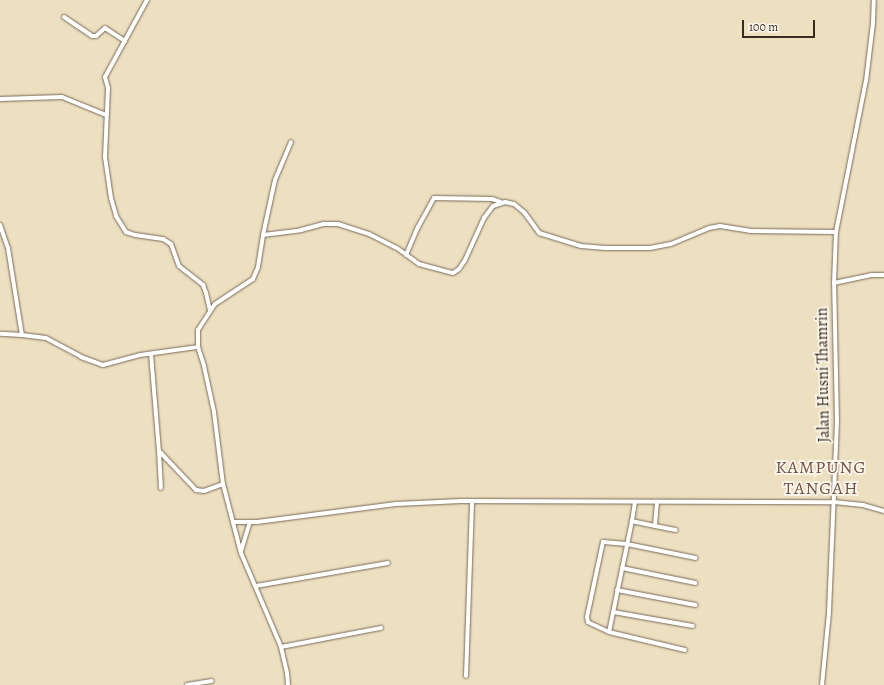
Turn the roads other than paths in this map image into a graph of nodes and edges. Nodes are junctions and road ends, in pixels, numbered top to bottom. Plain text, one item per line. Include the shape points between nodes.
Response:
1 (147, 0) edge
2 (874, 0) edge
3 (64, 17) dead end
4 (125, 41) junction
5 (0, 98) edge
6 (102, 114) junction
7 (291, 142) dead end
8 (501, 202) junction
9 (0, 225) edge
10 (836, 232) junction
11 (263, 235) junction
12 (406, 255) junction
13 (884, 275) edge
14 (834, 283) junction
15 (210, 310) junction
16 (0, 334) edge
17 (22, 335) junction
18 (198, 347) junction
19 (151, 354) junction
20 (159, 450) junction
21 (223, 484) junction
22 (161, 488) dead end
23 (472, 502) junction
24 (635, 502) junction
25 (657, 502) junction
26 (834, 502) junction
27 (884, 510) edge
28 (632, 521) junction
29 (233, 522) junction
30 (250, 522) junction
31 (655, 526) junction
32 (676, 530) dead end
33 (626, 544) junction
34 (241, 553) junction
35 (696, 558) dead end
36 (388, 563) dead end
37 (622, 568) junction
38 (695, 583) dead end
39 (256, 586) junction
40 (617, 590) junction
41 (696, 605) dead end
42 (613, 612) junction
43 (693, 626) dead end
44 (381, 628) dead end
45 (609, 632) junction
46 (281, 647) junction
47 (685, 650) dead end
48 (466, 676) dead end
49 (212, 681) dead end
50 (187, 685) edge
51 (288, 685) edge
52 (822, 685) edge

1 - 4 street
2 - 10 street, Jalan Husni Thamrin via 874,23 866,81
3 - 4 street via 92,36 96,36 105,28
4 - 6 street via 105,77 108,88
5 - 6 street via 62,97
6 - 15 street via 106,176 116,216 130,234 163,239 171,244 179,266 203,285
7 - 11 street via 274,180
8 - 10 street via 510,201 514,204 539,233 581,246 628,249 671,244 720,226 750,231
8 - 12 street via 492,199 434,198
8 - 12 street via 493,206 484,218 465,260 453,273 419,264
9 - 17 street via 8,248
10 - 14 street, Jalan Husni Thamrin
11 - 12 street via 324,224 338,224 386,242
11 - 15 street via 254,279 215,304
13 - 14 street via 871,275
14 - 26 street, Jalan Husni Thamrin via 837,422
15 - 18 street via 198,330
16 - 17 street
17 - 19 street via 46,338 81,357 103,365
18 - 19 street
18 - 21 street via 214,412
19 - 20 street
20 - 21 street via 196,490 204,491
20 - 22 street
21 - 29 street
23 - 24 street
23 - 30 street via 396,504
23 - 48 street
24 - 25 street
24 - 28 street
25 - 26 street
25 - 31 street
26 - 27 street
26 - 52 street, Jalan Husni Thamrin via 829,612
28 - 31 street
28 - 33 street
29 - 30 street
29 - 34 street
30 - 34 street
31 - 32 street
33 - 35 street
33 - 37 street
33 - 45 street via 602,542 587,617 588,622
34 - 39 street
36 - 39 street
37 - 38 street
37 - 40 street
39 - 46 street
40 - 41 street
40 - 42 street
42 - 43 street
42 - 45 street
44 - 46 street
45 - 47 street
46 - 51 street
49 - 50 street

